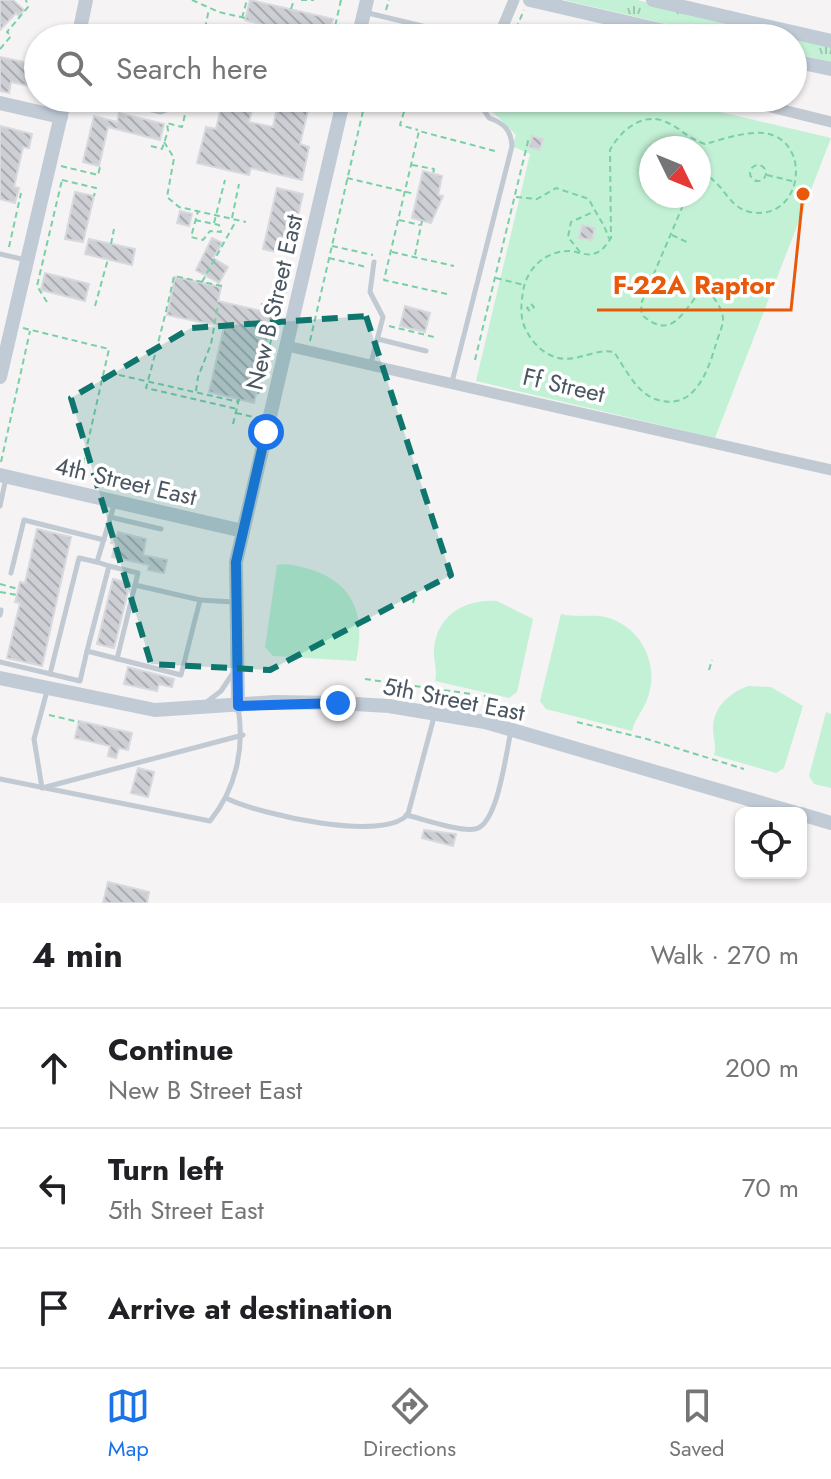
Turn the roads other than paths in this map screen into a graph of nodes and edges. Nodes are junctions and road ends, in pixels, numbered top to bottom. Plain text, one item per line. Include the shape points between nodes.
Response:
1 (86, 0) edge
2 (514, 0) edge
3 (653, 0) edge
4 (528, 3) edge
5 (365, 6) edge
6 (81, 24) edge
7 (412, 24) edge
8 (504, 24) edge
9 (628, 24) edge
10 (757, 24) edge
11 (807, 35) edge
12 (831, 41) edge
13 (807, 64) edge
14 (831, 69) edge
15 (0, 103) edge
16 (24, 109) edge
17 (39, 112) edge
18 (62, 112) edge
19 (341, 112) edge
20 (485, 112) edge
21 (791, 112) edge
22 (61, 117) junction
23 (831, 122) edge
24 (4, 255) edge
25 (27, 260) junction
26 (374, 262) road end
27 (8, 323) edge
28 (378, 339) junction
29 (287, 346) junction
30 (426, 351) dead end
31 (371, 364) junction
32 (0, 377) edge
33 (452, 382) junction
34 (831, 470) edge
35 (2, 472) edge
36 (115, 501) junction
37 (0, 506) edge
38 (110, 517) junction
39 (161, 529) dead end
40 (243, 531) junction
41 (104, 540) junction
42 (97, 562) junction
43 (109, 566) junction
44 (11, 573) dead end
45 (135, 585) junction
46 (200, 600) junction
47 (234, 602) junction
48 (87, 651) junction
49 (117, 659) junction
50 (0, 662) edge
51 (237, 665) junction
52 (0, 678) edge
53 (49, 681) junction
54 (238, 706) junction
55 (196, 708) junction
56 (435, 713) junction
57 (511, 730) junction
58 (243, 735) junction
59 (0, 779) edge
60 (42, 788) junction
61 (228, 799) junction
62 (774, 807) edge
63 (406, 815) junction
64 (807, 816) edge
65 (831, 823) edge

1 - 6 street
2 - 8 street
3 - 10 street
4 - 9 street
5 - 7 lane
11 - 12 street
13 - 14 street
15 - 16 street
17 - 22 street
18 - 22 street
19 - 29 street, New B Street East
20 - 33 lane via 501,121 512,146
21 - 23 street
22 - 25 street
24 - 25 lane
25 - 27 street
26 - 28 lane via 370,292 382,312
27 - 32 street
28 - 30 lane
28 - 31 lane
29 - 31 street, Ff Street
29 - 40 street, New B Street East
31 - 33 street, Ff Street
33 - 34 street, Ff Street
35 - 36 street, 4th Street East
35 - 37 lane
36 - 38 lane
36 - 40 street, 4th Street East
38 - 39 lane
38 - 41 lane
40 - 47 street, New B Street East
41 - 42 lane
41 - 44 lane via 24,520
42 - 43 lane
42 - 53 lane via 79,558
43 - 45 lane via 138,573
43 - 48 lane
45 - 46 lane
45 - 49 lane
46 - 47 lane
46 - 49 lane via 181,675
47 - 51 street, New B Street East
48 - 49 lane
48 - 53 lane via 80,681
50 - 53 lane
51 - 54 street, New B Street East
51 - 55 lane via 221,691
52 - 53 street, 5th Street East
53 - 55 street, 5th Street East via 127,707
53 - 60 lane via 34,739
54 - 55 street, 5th Street East
54 - 56 street, 5th Street East via 338,703
54 - 58 lane
56 - 57 street, 5th Street East
56 - 63 lane
57 - 62 street, 5th Street East
57 - 63 lane via 494,808 485,823 472,830
58 - 60 lane
58 - 61 lane
59 - 60 lane
60 - 61 lane via 210,821
61 - 63 lane via 345,827 395,824
64 - 65 street, 5th Street East

